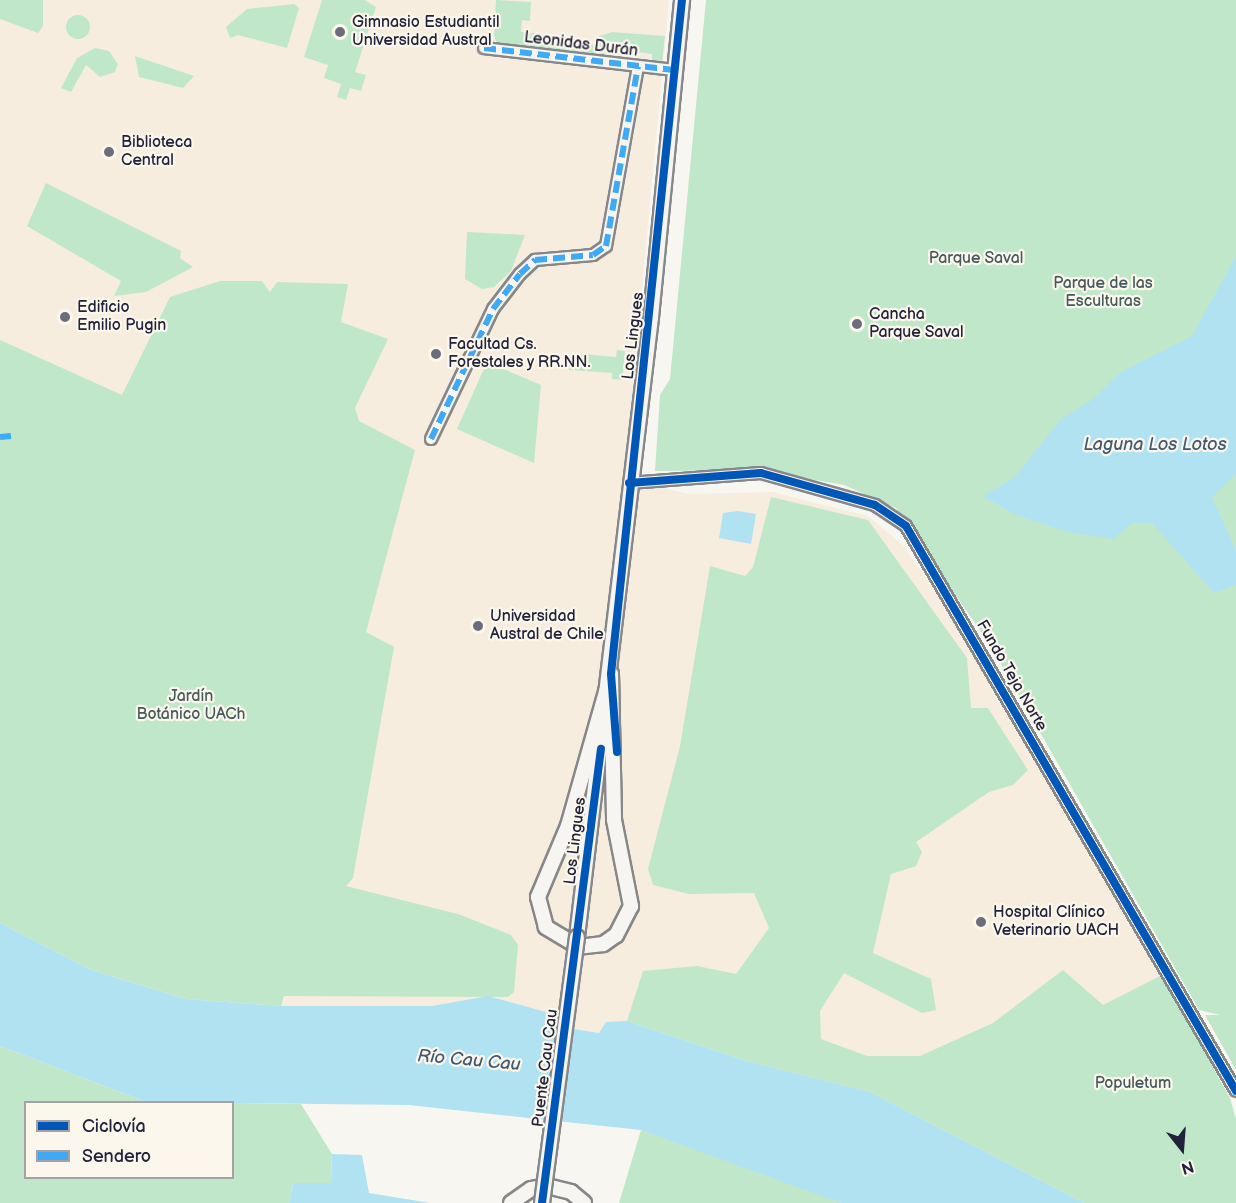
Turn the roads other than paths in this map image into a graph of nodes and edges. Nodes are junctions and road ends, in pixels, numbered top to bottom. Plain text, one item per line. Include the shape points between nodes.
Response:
1 (682, 0) edge
2 (484, 48) dead end
3 (638, 67) junction
4 (674, 70) junction
5 (431, 439) dead end
6 (629, 483) junction
7 (611, 674) junction
8 (577, 937) joint
9 (1236, 1090) edge
10 (511, 1203) edge
11 (542, 1203) edge
12 (584, 1203) edge

1 - 4 main road, Los Lingues
2 - 3 street, Leonidas Durán
3 - 4 street, Leonidas Durán
3 - 5 street via 606,246 593,255 536,260 520,274 493,309
4 - 6 main road, Los Lingues
6 - 7 main road, Los Lingues
6 - 9 street, Fundo Teja Norte via 761,473 875,505 906,526
7 - 7 main road via 568,826 538,897 546,927 579,947 603,944 616,935 631,906 614,820 617,752
7 - 8 main road, Los Lingues
8 - 11 main road, Puente Cau Cau, bridge
10 - 12 main road via 531,1189 547,1186 571,1192

